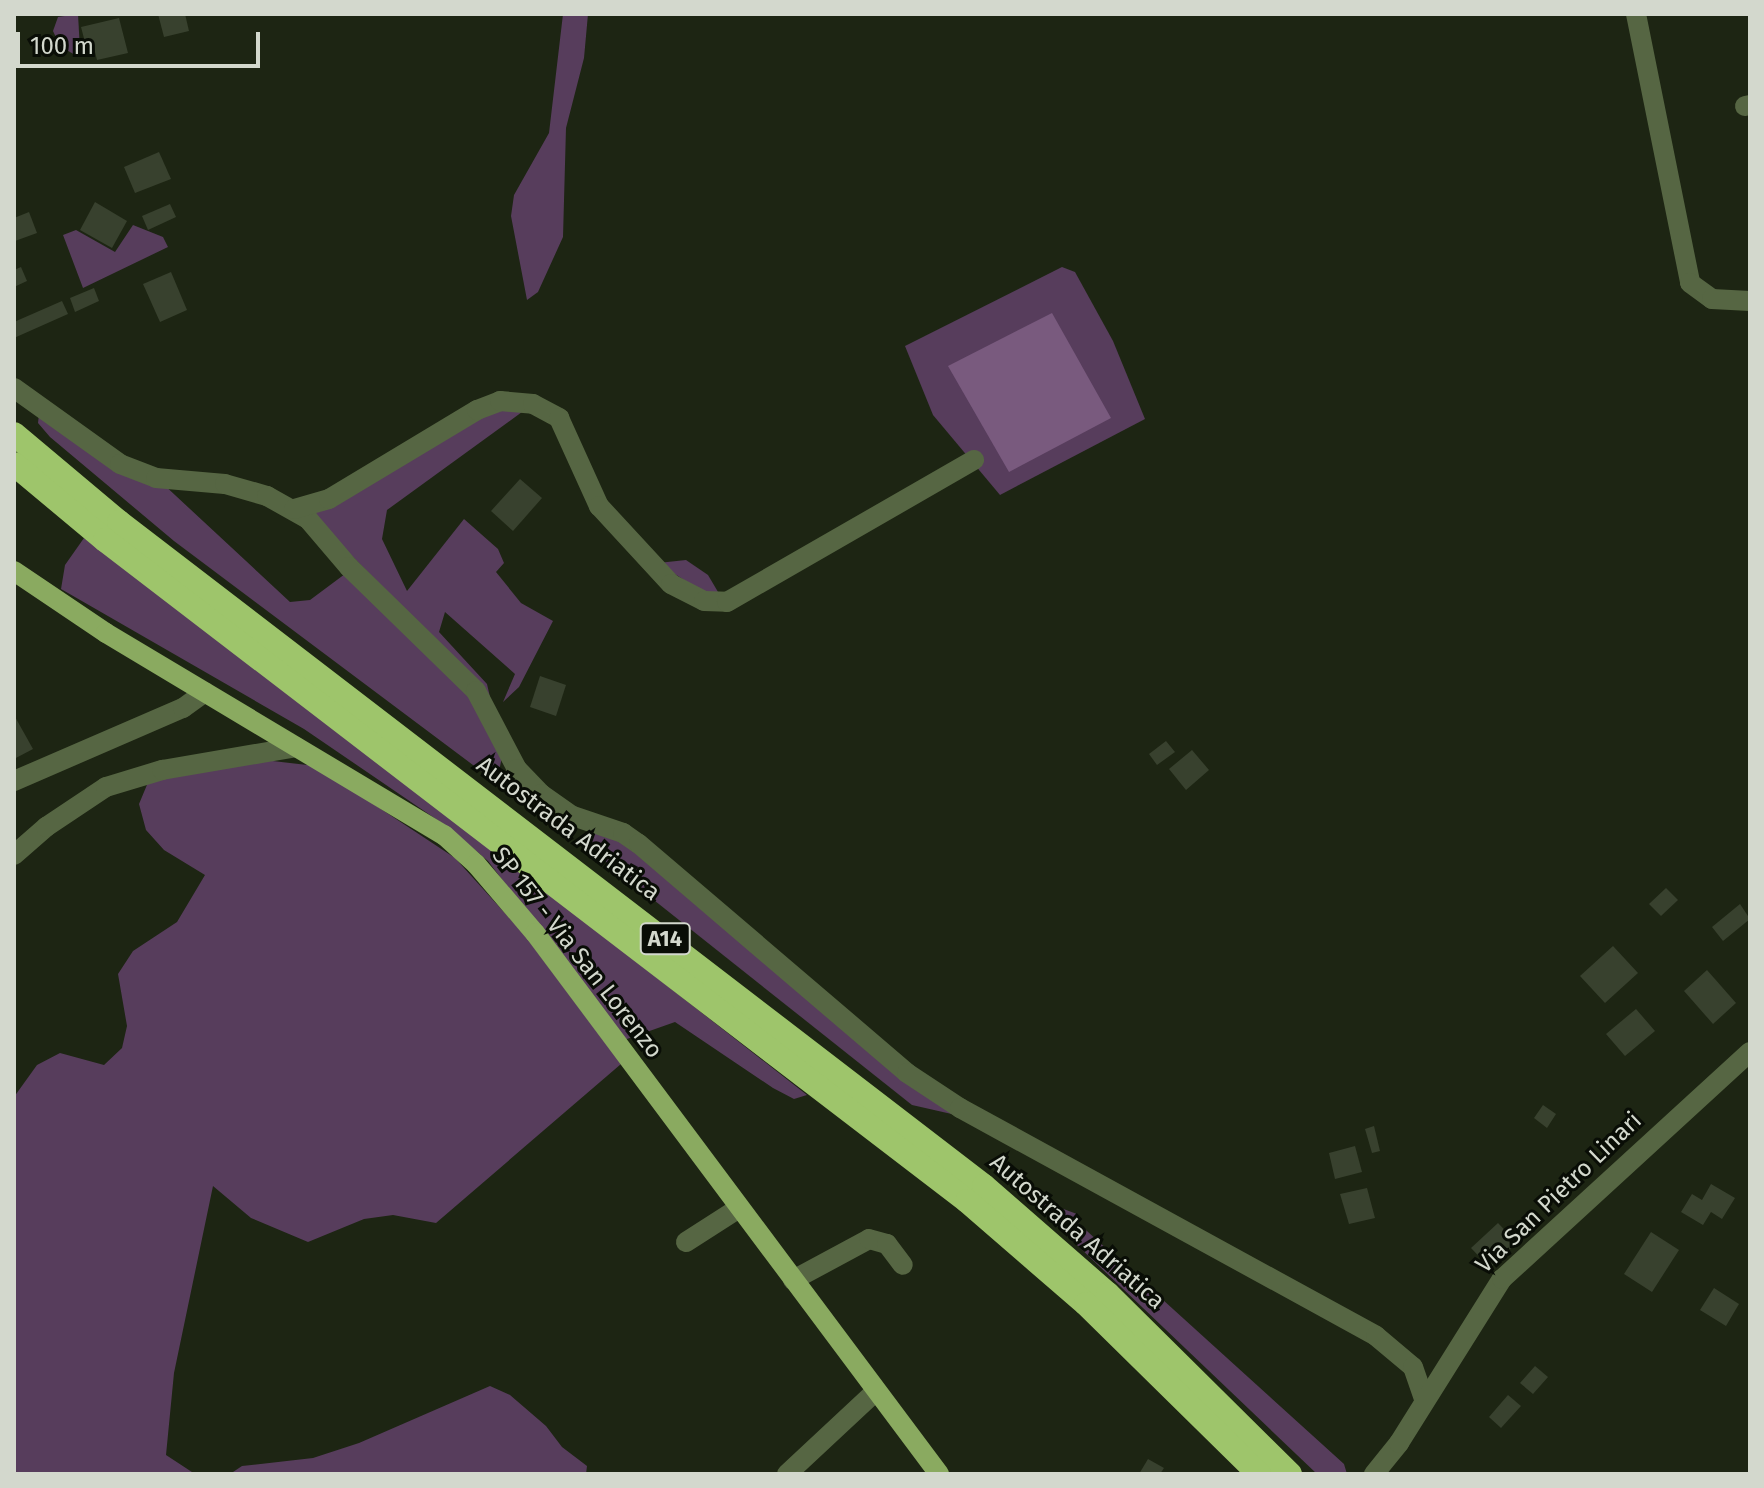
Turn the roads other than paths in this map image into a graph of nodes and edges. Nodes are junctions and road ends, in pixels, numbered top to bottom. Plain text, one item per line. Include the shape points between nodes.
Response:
1 (1636, 14) edge
2 (1750, 301) edge
3 (14, 388) edge
4 (14, 434) edge
5 (974, 460) dead end
6 (14, 464) edge
7 (294, 509) junction
8 (14, 571) edge
9 (205, 692) junction
10 (296, 747) junction
11 (14, 781) edge
12 (14, 855) edge
13 (1750, 1052) edge
14 (739, 1208) junction
15 (686, 1242) dead end
16 (903, 1265) dead end
17 (793, 1280) junction
18 (876, 1391) junction
19 (1425, 1401) junction
20 (1375, 1473) edge
21 (787, 1474) edge
22 (939, 1474) edge
23 (1259, 1474) edge
24 (1290, 1474) edge

1 - 2 street via 1690,283 1712,299
3 - 7 street via 120,464 156,478 225,484
4 - 24 highway, Autostrada Adriatica / A14 via 119,522 984,1186 1130,1314
5 - 7 street via 727,602 704,601 671,584 599,506 559,418 516,400 477,410 329,499
6 - 23 highway, Autostrada Adriatica / A14 via 105,540 945,1183 1086,1304
7 - 19 street via 476,691 517,769 541,794 573,816 639,844 933,1091 1376,1336 1413,1367
8 - 9 main road, SP 157 - Via San Lorenzo
9 - 10 main road, SP 157 - Via San Lorenzo
9 - 11 street via 183,708
10 - 12 street via 162,770 106,787
10 - 14 main road, SP 157 - Via San Lorenzo via 444,835 476,864 535,933
13 - 19 street, Via San Pietro Linari via 1502,1279
14 - 15 street
14 - 17 main road, SP 157 - Via San Lorenzo
16 - 17 street via 887,1244 869,1239
17 - 18 main road, SP 157 - Via San Lorenzo
18 - 21 street
18 - 22 main road, SP 157 - Via San Lorenzo
19 - 20 street, Via San Pietro Linari

